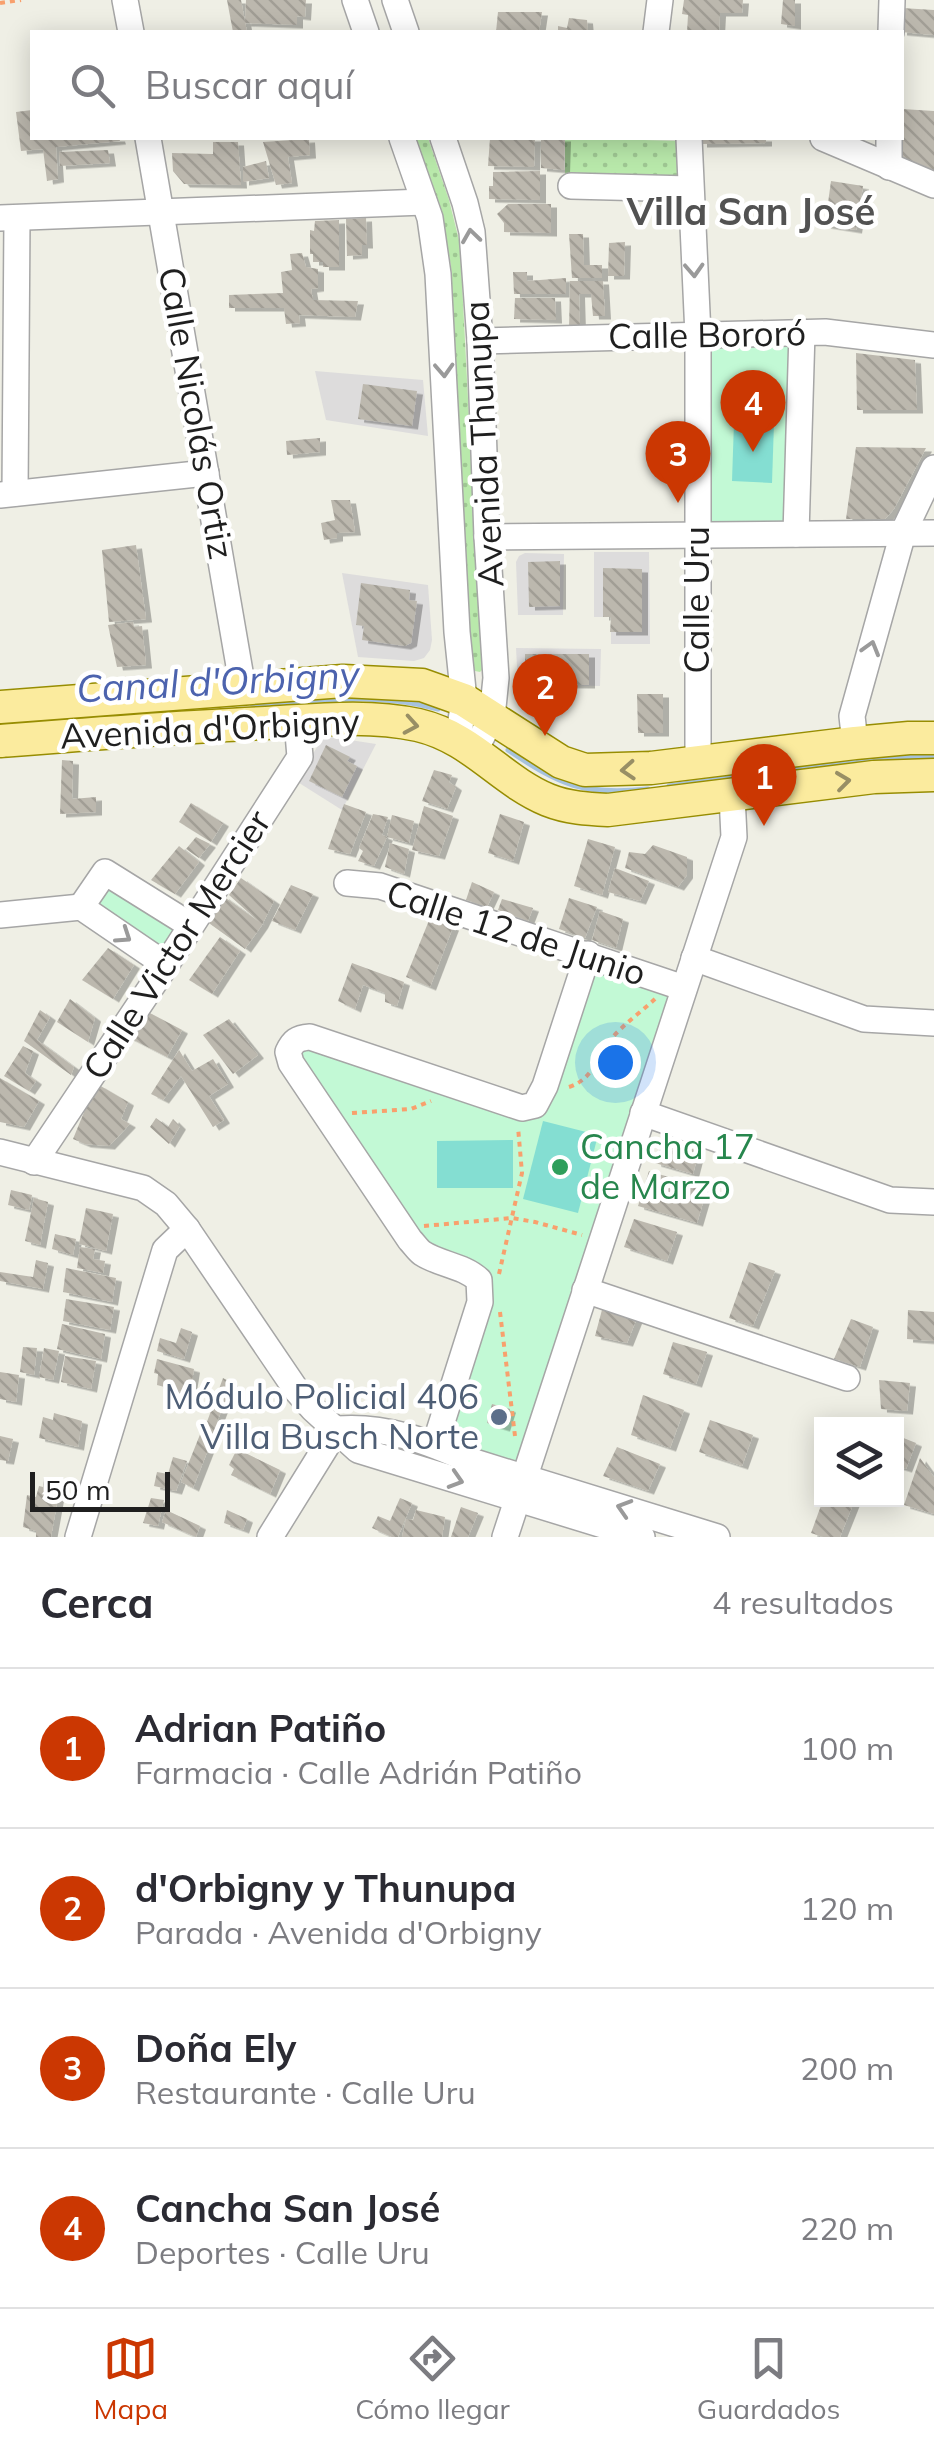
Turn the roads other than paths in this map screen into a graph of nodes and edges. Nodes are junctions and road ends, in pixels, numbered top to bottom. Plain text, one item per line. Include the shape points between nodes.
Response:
1 (125, 0) edge
2 (355, 0) edge
3 (394, 0) edge
4 (660, 0) edge
5 (892, 0) edge
6 (130, 30) edge
7 (365, 30) edge
8 (405, 30) edge
9 (656, 30) edge
10 (892, 30) edge
11 (148, 140) edge
12 (403, 140) edge
13 (443, 140) edge
14 (689, 140) edge
15 (828, 140) edge
16 (890, 140) edge
17 (889, 167) junction
18 (934, 185) edge
19 (571, 186) dead end
20 (690, 189) junction
21 (424, 202) junction
22 (161, 213) junction
23 (8, 218) edge
24 (802, 332) junction
25 (698, 335) junction
26 (480, 341) junction
27 (934, 344) edge
28 (934, 468) edge
29 (206, 473) junction
30 (7, 494) edge
31 (903, 533) junction
32 (934, 533) edge
33 (696, 534) junction
34 (796, 534) junction
35 (486, 537) junction
36 (242, 689) junction
37 (464, 700) junction
38 (0, 706) edge
39 (492, 717) junction
40 (297, 721) junction
41 (934, 738) edge
42 (0, 741) edge
43 (855, 743) junction
44 (465, 744) junction
45 (698, 762) junction
46 (934, 775) edge
47 (732, 796) junction
48 (348, 884) dead end
49 (81, 907) junction
50 (0, 915) edge
51 (190, 925) junction
52 (588, 954) junction
53 (694, 958) junction
54 (166, 965) junction
55 (673, 991) junction
56 (934, 1023) edge
57 (643, 1114) junction
58 (0, 1152) edge
59 (34, 1162) junction
60 (934, 1202) edge
61 (187, 1229) junction
62 (585, 1290) junction
63 (847, 1378) dead end
64 (337, 1429) junction
65 (435, 1444) junction
66 (520, 1488) junction
67 (78, 1537) edge
68 (270, 1537) edge
69 (505, 1537) edge
70 (642, 1537) edge
71 (717, 1537) edge

1 - 6 street
2 - 7 street
3 - 8 street
4 - 9 street
5 - 10 street
11 - 22 street, Calle Nicolás Ortiz
12 - 21 street, Avenida Thunupa
26 -> 13 street, Avenida Thunupa via 472,232
14 - 20 street, Calle Uru
15 - 17 street
16 - 17 street
17 - 18 street
19 - 20 street
20 -> 25 street, Calle Uru
21 - 22 street
21 -> 37 street, Avenida Thunupa via 438,274
22 - 23 street
22 - 29 street, Calle Nicolás Ortiz
23 - 30 street
24 - 25 street, Calle Bororó
24 - 27 street, Calle Bororó
24 - 34 street
25 - 26 street, Calle Bororó
25 - 33 street, Calle Uru
26 - 35 street, Avenida Thunupa
28 - 31 street
29 - 30 street
29 - 36 street, Calle Nicolás Ortiz
31 - 32 street
31 - 34 street
43 -> 31 street via 852,716
33 - 34 street
33 - 35 street
33 - 45 street, Calle Uru
35 - 39 street, Avenida Thunupa via 496,678
36 - 37 main road, Avenida d'Orbigny via 390,682
36 - 38 main road, Avenida d'Orbigny
37 - 39 main road, Avenida d'Orbigny
37 - 44 street, Avenida Thunupa
39 - 44 street, Avenida Thunupa
45 -> 39 main road, Avenida d'Orbigny via 585,770
40 - 42 main road, Avenida d'Orbigny
40 -> 44 main road, Avenida d'Orbigny via 412,724
40 - 51 street, Calle Victor Mercier via 300,756
41 - 43 main road, Avenida d'Orbigny
43 - 45 main road, Avenida d'Orbigny
44 - 47 main road, Avenida d'Orbigny via 533,792 577,809
47 -> 46 main road, Avenida d'Orbigny
47 - 53 street via 734,837
48 - 52 street, Calle 12 de Junio via 380,886
49 - 50 street
49 - 51 street via 105,872
49 -> 54 street
51 - 54 street, Calle Victor Mercier
52 - 55 street, Calle 12 de Junio
52 - 65 street via 536,1104 522,1108 310,1037 292,1042 288,1052 423,1254 480,1280 480,1302
53 - 55 street
53 - 56 street, Calle 12 de Junio via 864,1019
54 - 59 street, Calle Victor Mercier
55 - 57 street
57 - 60 street via 890,1200
57 - 62 street
58 - 59 street
59 - 61 street via 142,1188
61 - 64 street via 297,1391
61 - 67 street via 165,1250
62 - 63 street
62 - 66 street
64 - 65 street via 366,1426
64 -> 66 street via 358,1450
64 - 68 street
65 - 66 street
66 - 69 street
66 - 70 street
71 -> 66 street

